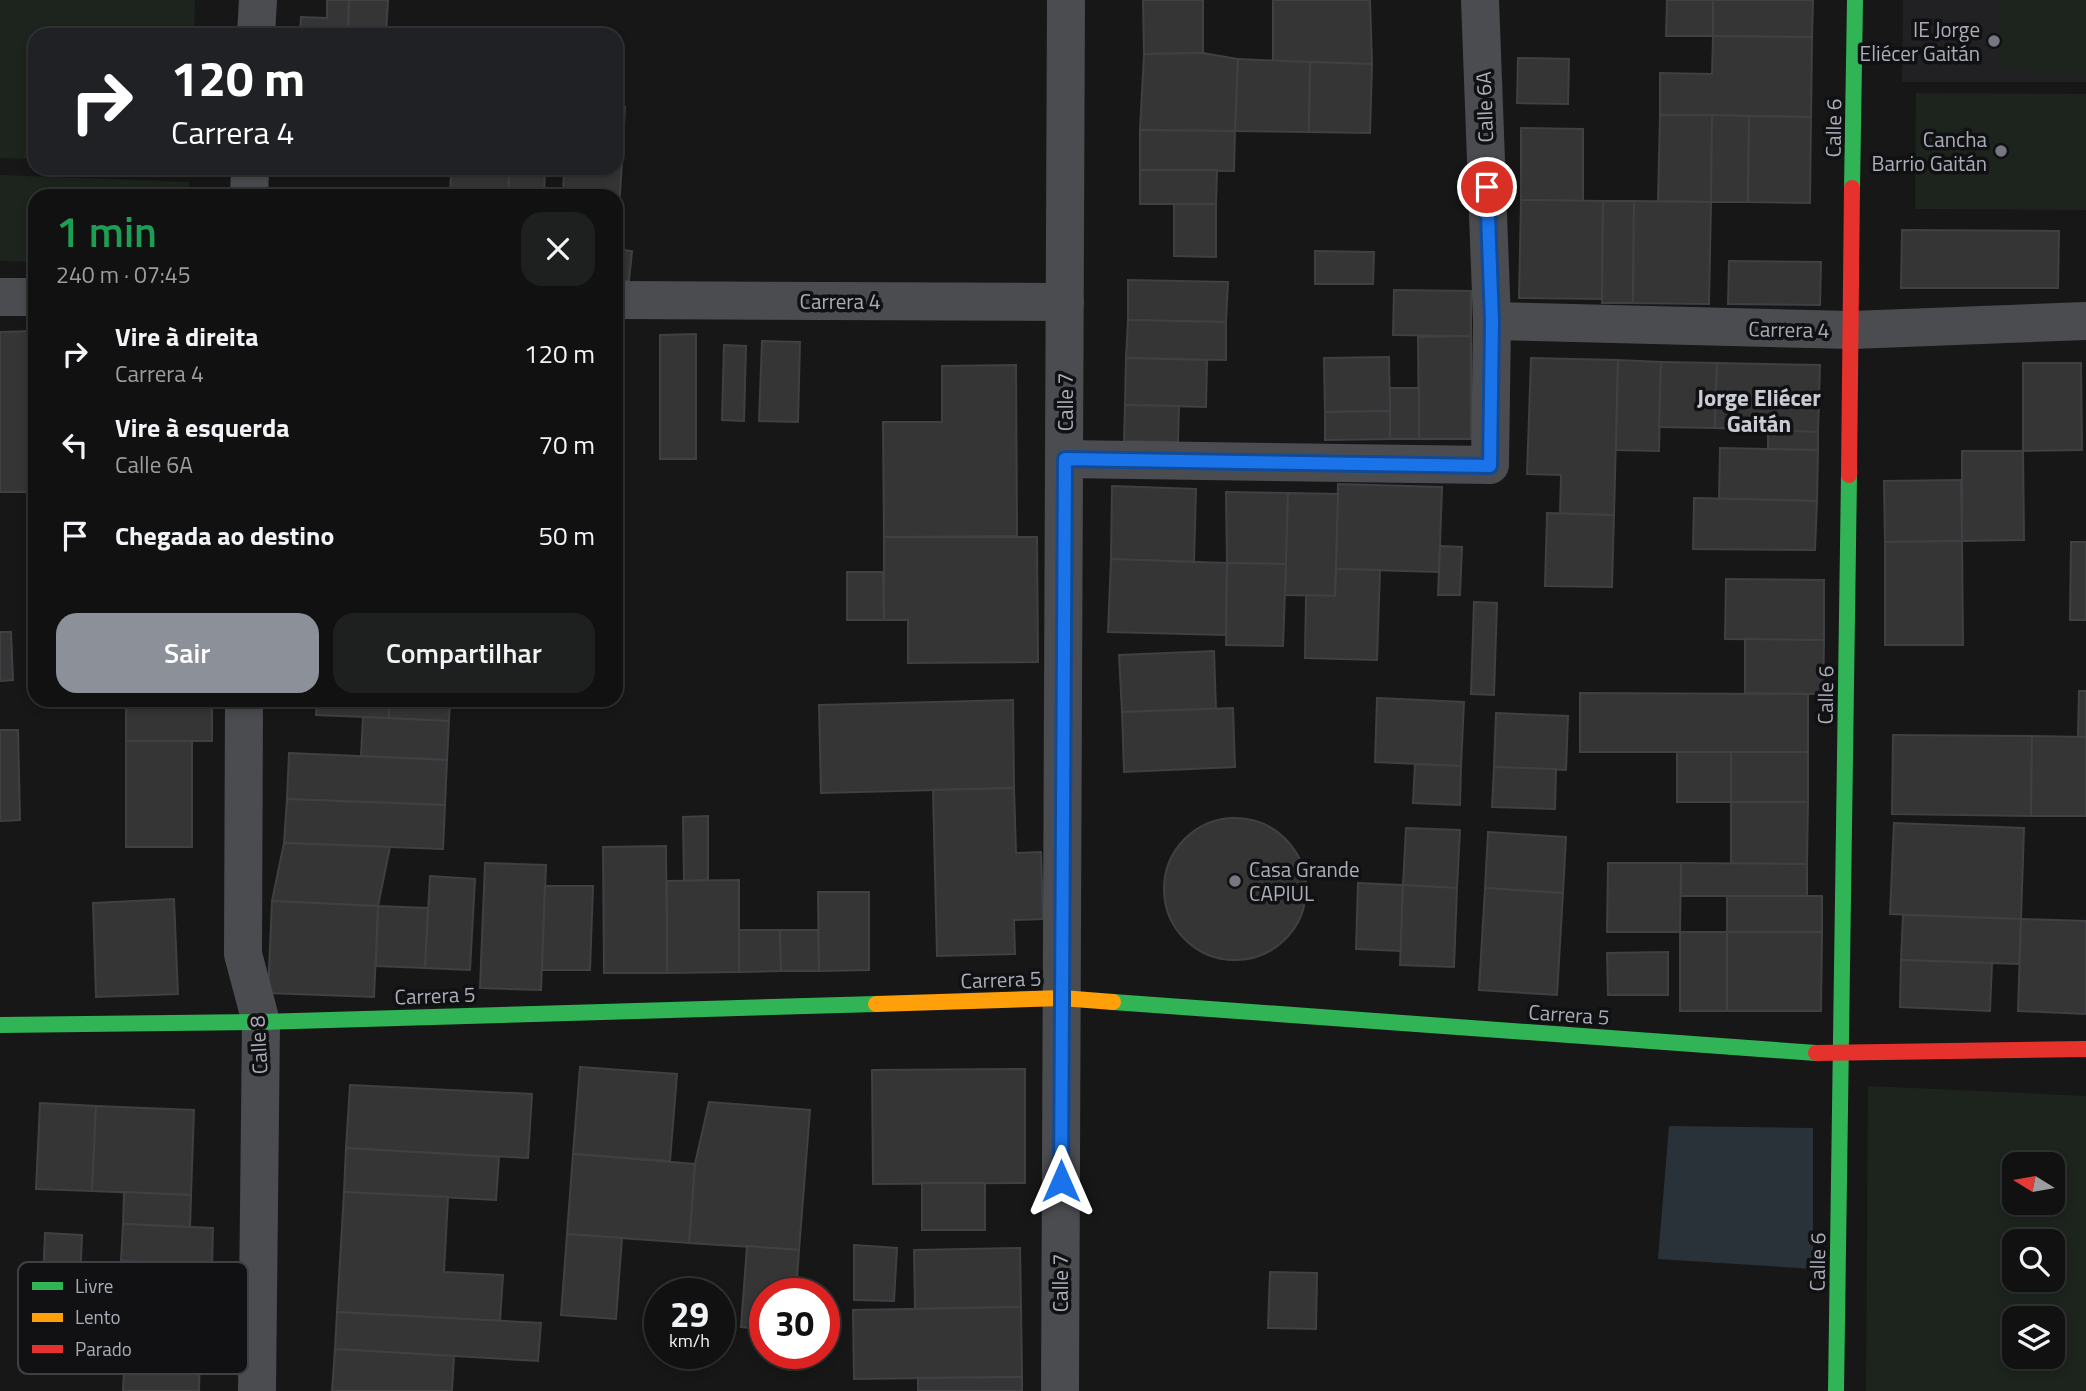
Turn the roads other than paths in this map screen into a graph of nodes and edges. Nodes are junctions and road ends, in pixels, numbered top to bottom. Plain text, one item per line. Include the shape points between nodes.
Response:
1 (258, 0) edge
2 (1066, 0) edge
3 (1480, 0) edge
4 (1855, 0) edge
5 (256, 28) edge
6 (0, 297) edge
7 (28, 297) edge
8 (623, 300) edge
9 (1065, 302) junction
10 (1492, 321) junction
11 (2086, 321) edge
12 (1852, 330) junction
13 (1065, 459) junction
14 (244, 707) edge
15 (1062, 998) junction
16 (261, 1022) junction
17 (0, 1025) edge
18 (2086, 1049) edge
19 (1841, 1055) junction
20 (257, 1391) edge
21 (1060, 1391) edge
22 (1836, 1391) edge

1 - 5 street
2 - 9 street, Calle 7
3 - 10 street, Calle 6A
4 - 12 street, Calle 6
6 - 7 street
8 - 9 street, Carrera 4
9 - 13 street, Calle 7
10 - 12 street, Carrera 4
10 - 13 street, Calle 6A via 1490,466
11 - 12 street, Carrera 4
12 - 19 street, Calle 6
13 - 15 street, Calle 7
14 - 16 street, Calle 8 via 243,954
15 - 16 street, Carrera 5
15 - 19 street, Carrera 5
15 - 21 street, Calle 7
16 - 17 street, Carrera 5
16 - 20 street, Calle 8
18 - 19 street, Carrera 5
19 - 22 street, Calle 6

